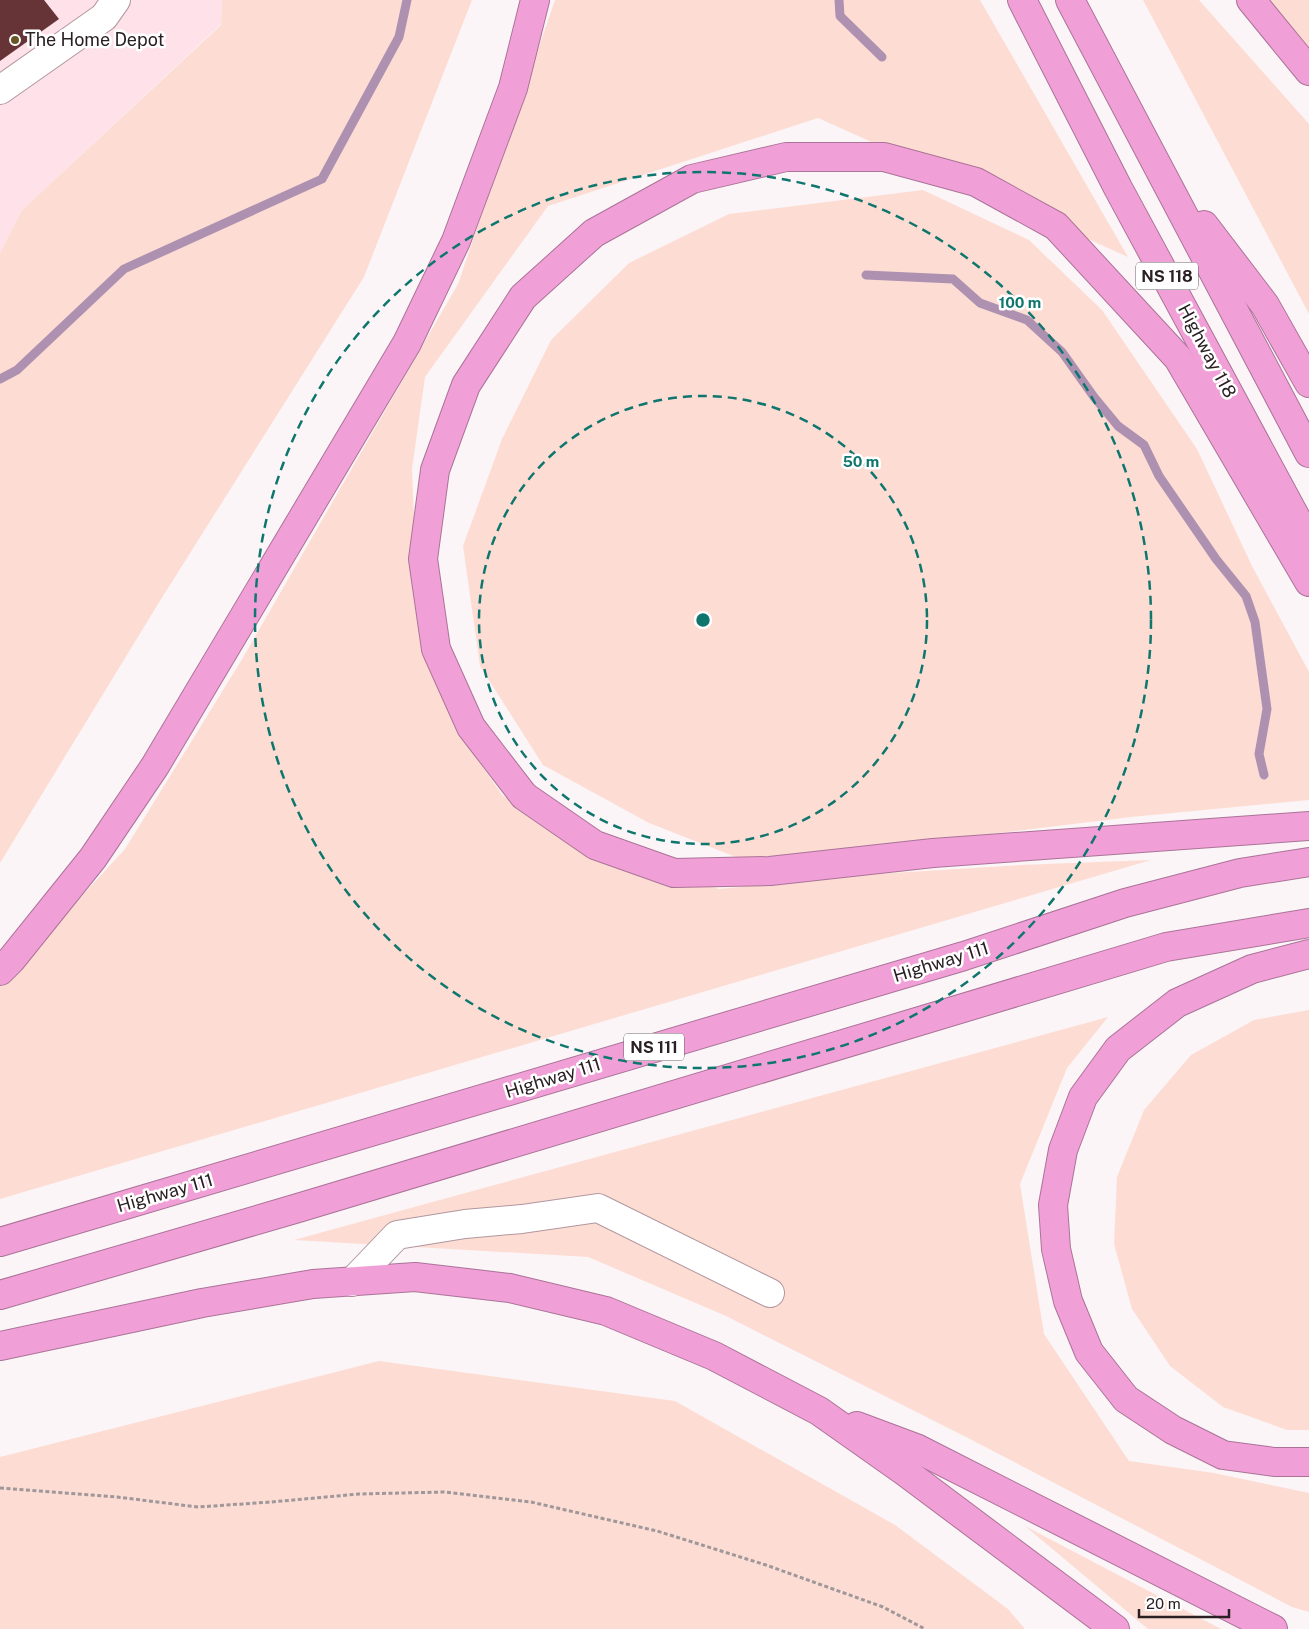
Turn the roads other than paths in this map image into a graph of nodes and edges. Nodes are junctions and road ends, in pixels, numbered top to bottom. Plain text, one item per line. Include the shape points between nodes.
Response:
1 (116, 0) edge
2 (535, 0) edge
3 (1070, 0) edge
4 (1251, 0) edge
5 (1024, 3) edge
6 (1309, 71) edge
7 (0, 90) edge
8 (1157, 165) junction
9 (1309, 383) edge
10 (1309, 453) edge
11 (1309, 542) edge
12 (1309, 582) edge
13 (1309, 826) edge
14 (1309, 862) edge
15 (1309, 923) edge
16 (1309, 954) edge
17 (0, 971) edge
18 (0, 1242) edge
19 (352, 1282) junction
20 (770, 1293) dead end
21 (0, 1295) edge
22 (0, 1346) edge
23 (818, 1411) junction
24 (1309, 1462) edge
25 (1115, 1629) edge
26 (1273, 1629) edge

1 - 7 lane via 104,17
2 - 17 highway via 514,88 504,115 456,241 407,343 155,766 93,858
3 - 8 highway, NS 118
4 - 6 highway
5 - 11 highway, Highway 118 / NS 118 via 1118,188
8 - 9 highway via 1265,304
8 - 10 highway, NS 118
12 - 13 highway via 1178,358 1056,226 976,182 884,157 786,157 692,179 594,233 523,297 466,385 435,470 424,558 436,649 470,727 524,796 596,845 674,873 770,871 933,852
14 - 18 highway, Highway 111 / NS 111 via 1240,873 1125,904 964,956
15 - 21 highway via 1166,946
16 - 24 highway via 1252,969 1177,1003 1118,1049 1083,1097 1063,1150 1053,1205 1056,1249 1068,1301 1089,1352 1126,1399 1173,1430 1223,1455 1274,1462
19 - 20 lane via 397,1235 598,1208
19 - 22 highway via 313,1284 202,1303
19 - 23 highway via 415,1277 510,1288 606,1311 714,1356
23 - 25 highway via 904,1471
23 - 26 highway via 916,1448

